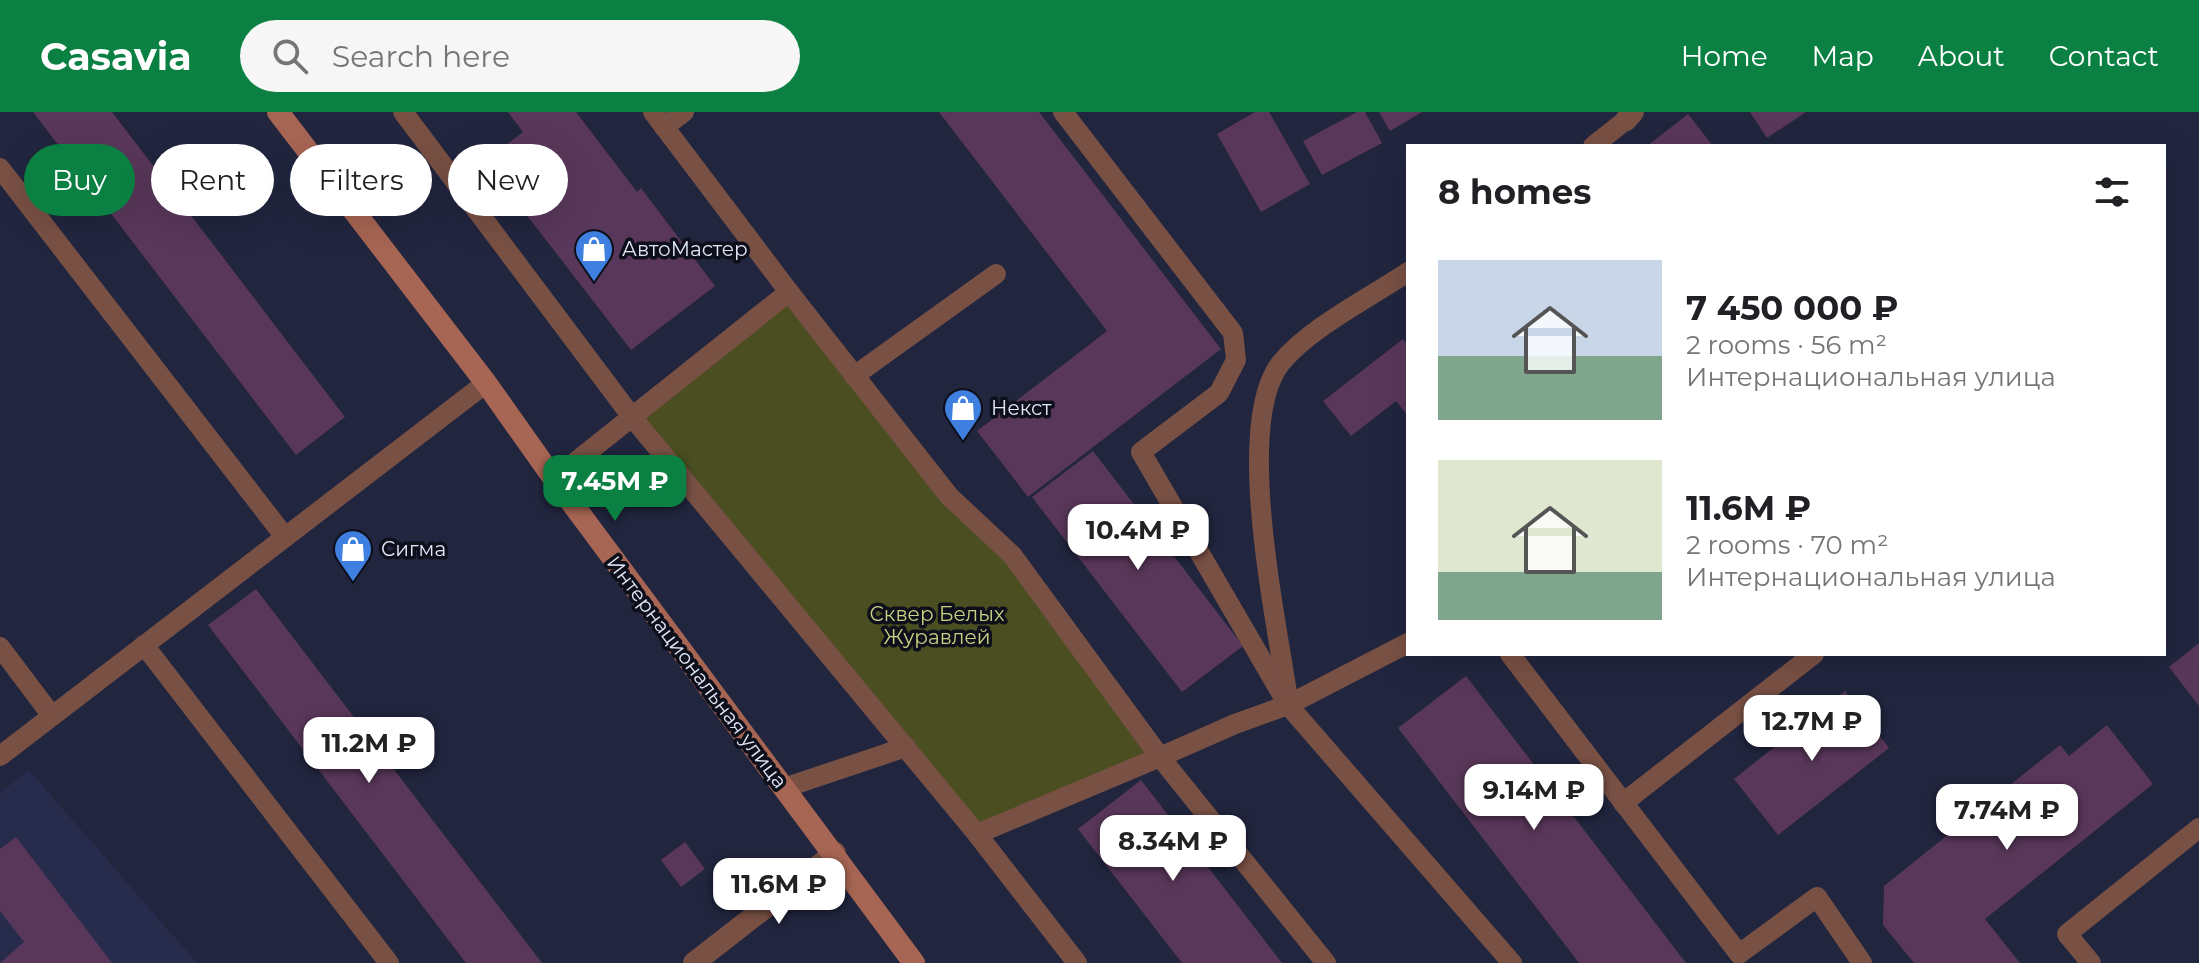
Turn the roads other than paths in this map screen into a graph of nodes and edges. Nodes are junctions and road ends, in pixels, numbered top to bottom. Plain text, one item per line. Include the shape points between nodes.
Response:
1 (278, 112) edge
2 (403, 112) edge
3 (684, 112) edge
4 (1063, 112) edge
5 (1630, 116) edge
6 (658, 119) edge
7 (1595, 144) edge
8 (0, 168) edge
9 (1406, 273) edge
10 (996, 274) dead end
11 (789, 292) junction
12 (854, 376) junction
13 (486, 383) junction
14 (632, 417) junction
15 (554, 479) junction
16 (285, 537) junction
17 (1406, 644) edge
18 (144, 645) junction
19 (0, 647) edge
20 (1512, 656) edge
21 (1811, 656) edge
22 (1288, 705) junction
23 (52, 716) junction
24 (906, 747) junction
25 (0, 756) edge
26 (1160, 757) junction
27 (784, 788) junction
28 (1623, 803) junction
29 (2199, 828) edge
30 (977, 834) junction
31 (835, 853) junction
32 (389, 963) edge
33 (694, 963) edge
34 (914, 963) edge
35 (1077, 963) edge
36 (1326, 963) edge
37 (1512, 963) edge
38 (1862, 963) edge
39 (2091, 963) edge

1 - 13 main road, Интернациональная улица
2 - 14 lane
3 - 6 lane
4 - 22 lane via 1233,333 1236,360 1219,393 1141,452
5 - 7 lane
6 - 11 lane
8 - 16 lane
9 - 22 lane via 1302,341 1278,367 1260,411 1259,499
10 - 12 lane
11 - 12 lane
11 - 14 lane
12 - 26 lane via 949,496 1012,555
13 - 15 main road, Интернациональная улица
13 - 16 lane
14 - 15 lane
14 - 24 lane
15 - 27 main road, Интернациональная улица
16 - 18 lane
17 - 22 lane
18 - 23 lane
18 - 32 lane
19 - 23 lane
20 - 28 lane
21 - 28 lane
22 - 26 lane
22 - 37 lane
23 - 25 lane
24 - 27 lane
24 - 30 lane
26 - 30 lane
26 - 36 lane
27 - 31 main road, Интернациональная улица
28 - 38 lane via 1739,954 1817,897
29 - 39 lane via 2067,934
30 - 35 lane
31 - 33 street
31 - 34 main road, Интернациональная улица

